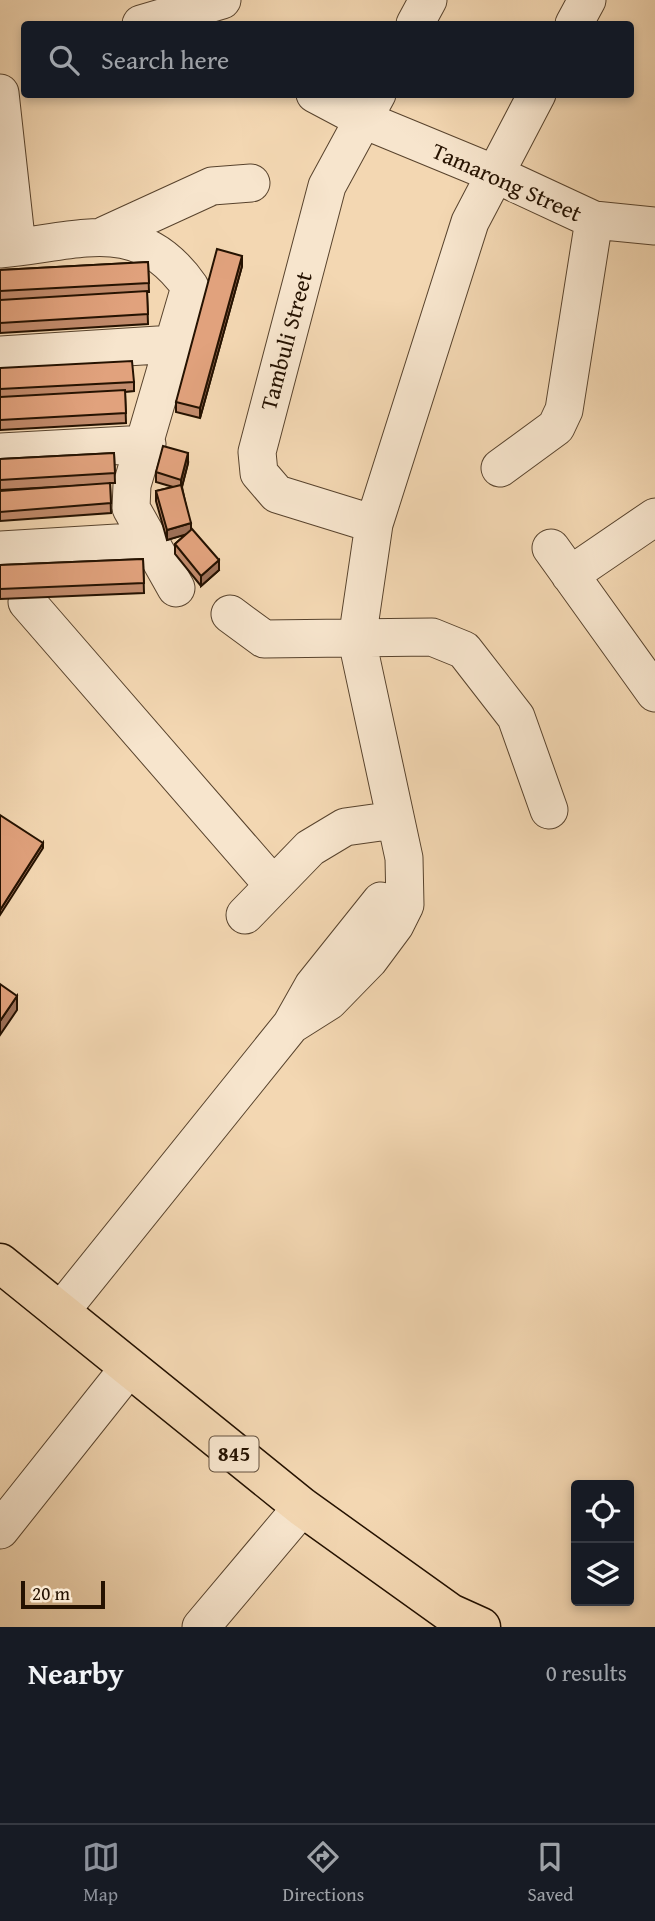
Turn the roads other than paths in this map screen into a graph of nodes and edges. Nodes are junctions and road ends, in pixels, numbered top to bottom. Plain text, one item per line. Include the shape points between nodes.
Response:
1 (223, 0) edge
2 (428, 0) edge
3 (587, 0) edge
4 (151, 21) edge
5 (226, 21) edge
6 (417, 21) edge
7 (576, 21) edge
8 (332, 98) edge
9 (535, 98) edge
10 (371, 107) edge
11 (1, 112) edge
12 (495, 174) junction
13 (251, 183) dead end
14 (594, 220) junction
15 (655, 226) edge
16 (105, 235) junction
17 (9, 248) edge
18 (174, 344) junction
19 (0, 355) edge
20 (147, 444) junction
21 (0, 452) edge
22 (500, 468) dead end
23 (655, 517) edge
24 (374, 524) junction
25 (150, 541) junction
26 (0, 550) edge
27 (176, 588) dead end
28 (27, 602) edge
29 (230, 614) dead end
30 (356, 640) junction
31 (655, 693) edge
32 (549, 810) dead end
33 (395, 820) junction
34 (272, 884) junction
35 (245, 915) dead end
36 (0, 1263) edge
37 (60, 1312) junction
38 (128, 1369) junction
39 (302, 1507) junction
40 (0, 1530) edge
41 (201, 1627) edge
42 (481, 1627) edge

1 - 4 street
1 - 5 street
2 - 6 street
3 - 7 street
8 - 10 street, Tamarong Street
9 - 12 street
10 - 12 street, Tamarong Street
10 - 24 street, Tambuli Street via 327,186 257,452 259,473 277,494
11 - 17 street
12 - 14 street, Tamarong Street
12 - 24 street via 470,222
13 - 16 street via 212,186
14 - 15 street, Tamarong Street
14 - 22 street via 564,410 556,427
16 - 17 street
16 - 18 street via 150,247 173,262 190,287
18 - 19 street
18 - 20 street
20 - 21 street
20 - 25 street via 132,485 131,508
23 - 31 street via 561,561
24 - 30 street
25 - 26 street
25 - 27 street
28 - 34 street
29 - 30 street via 264,639
30 - 32 street via 432,637 464,650 516,717
30 - 33 street
33 - 34 street via 345,827 310,848
33 - 37 street via 405,875
34 - 35 street
36 - 37 main road, 845
37 - 38 main road, 845
38 - 39 main road, 845
38 - 40 street
39 - 41 street
39 - 42 main road, 845 via 450,1613

